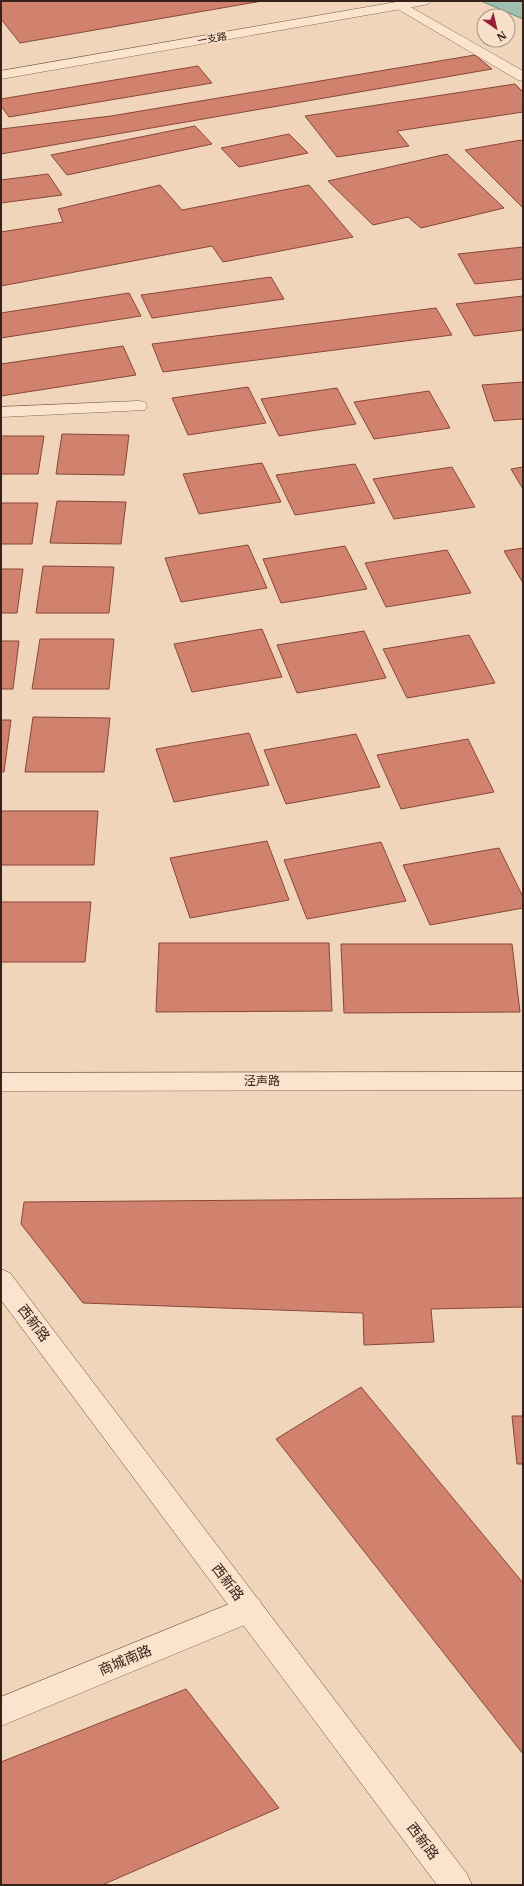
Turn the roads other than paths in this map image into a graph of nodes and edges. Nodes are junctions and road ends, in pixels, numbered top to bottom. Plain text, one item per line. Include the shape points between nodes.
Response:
1 (424, 1) edge
2 (400, 5) junction
3 (1, 74) edge
4 (523, 77) edge
5 (138, 406) dead end
6 (1, 412) edge
7 (523, 1081) edge
8 (1, 1082) edge
9 (1, 1280) edge
10 (249, 1609) junction
11 (1, 1712) edge
12 (456, 1885) edge

1 - 2 street, 一支路
2 - 3 street, 一支路
2 - 4 street
5 - 6 street
7 - 8 street, 泾声路
9 - 10 street, 西新路
10 - 11 street, 商城南路
10 - 12 street, 西新路

